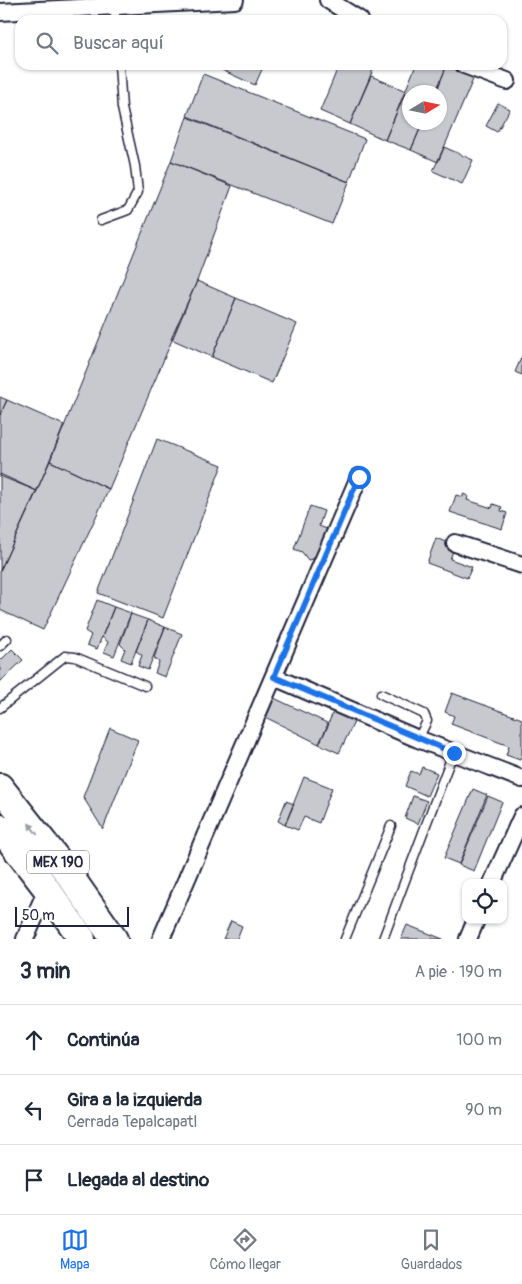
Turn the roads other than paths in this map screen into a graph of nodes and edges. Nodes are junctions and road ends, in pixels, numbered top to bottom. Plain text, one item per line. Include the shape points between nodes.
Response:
1 (235, 0) edge
2 (328, 0) edge
3 (0, 12) edge
4 (115, 13) edge
5 (352, 15) edge
6 (119, 70) edge
7 (477, 70) edge
8 (507, 81) dead end
9 (100, 220) dead end
10 (359, 477) dead end
11 (456, 543) dead end
12 (522, 565) edge
13 (6, 639) dead end
14 (0, 646) edge
15 (274, 677) junction
16 (145, 686) dead end
17 (381, 694) dead end
18 (0, 708) edge
19 (418, 739) junction
20 (454, 753) junction
21 (522, 779) edge
22 (0, 786) edge
23 (522, 816) edge
24 (391, 826) dead end
25 (0, 828) edge
26 (494, 879) edge
27 (47, 889) junction
28 (475, 924) edge
29 (471, 938) edge
30 (25, 939) edge
31 (82, 939) edge
32 (114, 939) edge
33 (161, 939) edge
34 (345, 939) edge
35 (383, 939) edge

1 - 4 street
2 - 5 street
3 - 4 street
6 - 9 lane via 122,108 138,192 128,210
7 - 8 street
10 - 15 street
11 - 12 street
13 - 14 lane
15 - 19 street
15 - 33 street
16 - 18 lane via 75,657 65,656
17 - 19 lane via 424,714 427,721
19 - 20 street
20 - 21 street
20 - 35 lane
32 -> 22 main road, MEX 190 via 68,873
23 - 26 street
24 - 34 lane
25 - 27 main road, MEX 190
27 - 30 street
27 - 31 main road, MEX 190
28 - 29 street

